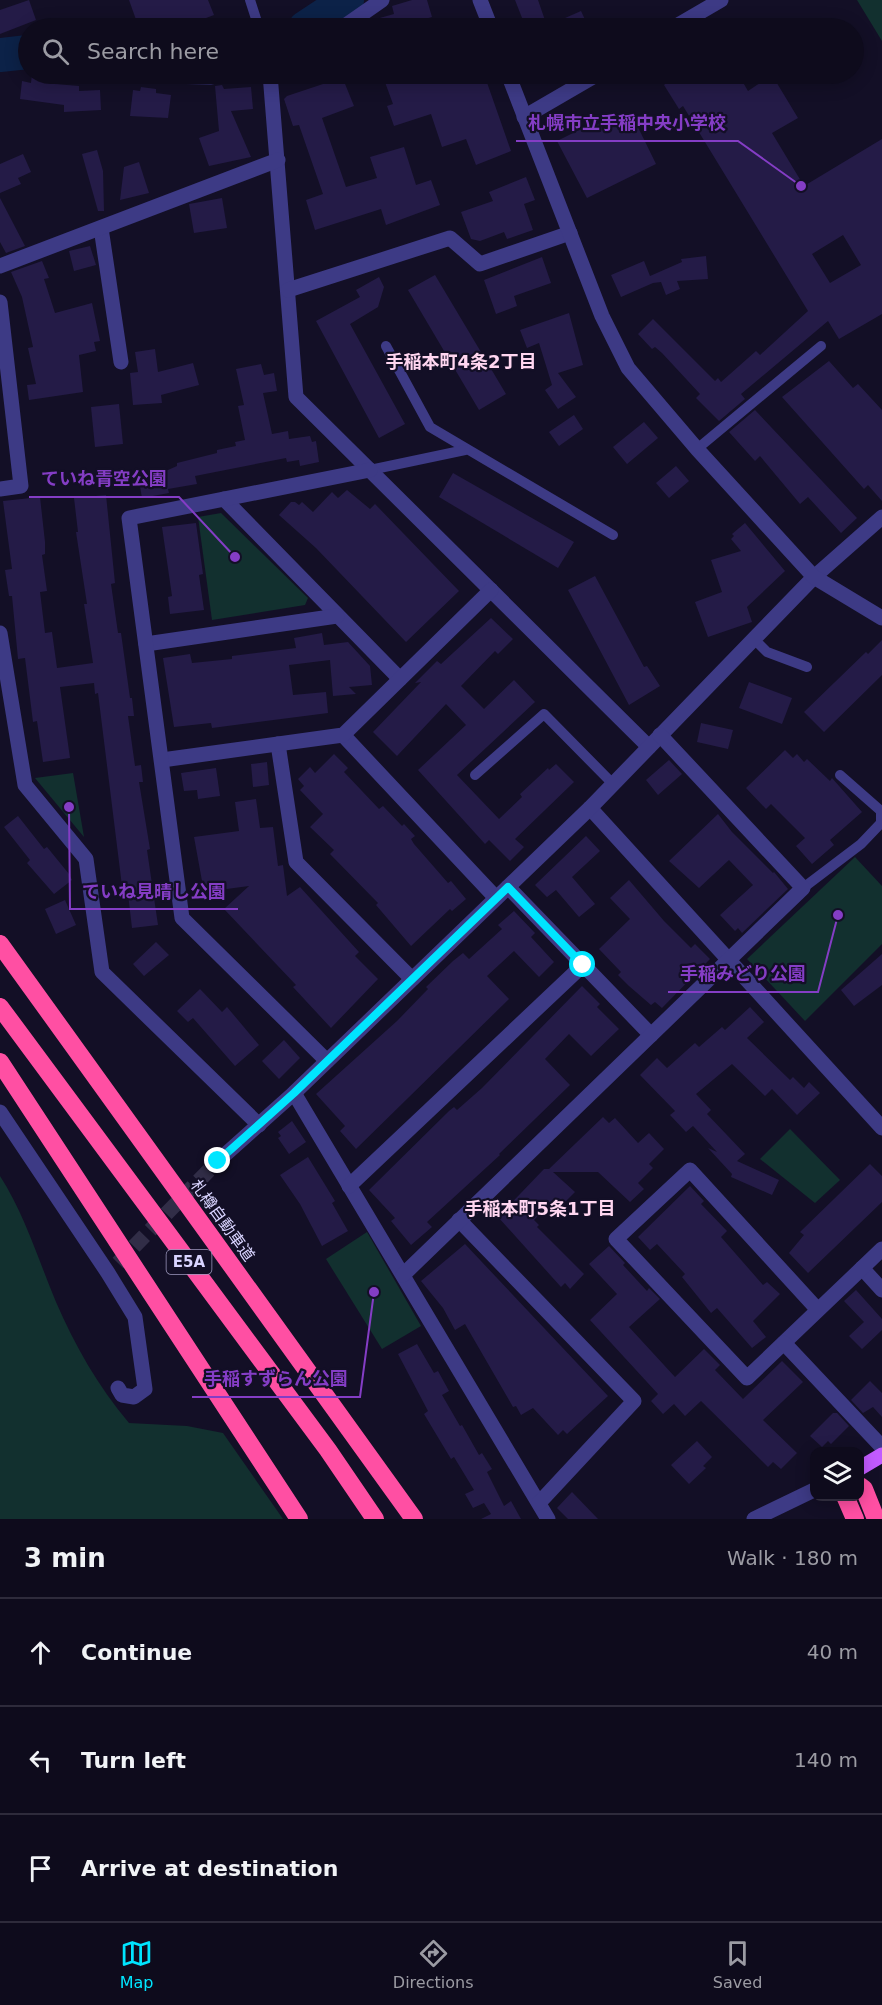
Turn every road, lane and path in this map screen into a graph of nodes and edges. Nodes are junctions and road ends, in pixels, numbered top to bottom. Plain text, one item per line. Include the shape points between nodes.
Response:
1 (250, 0) edge
2 (382, 0) edge
3 (480, 0) edge
4 (721, 0) edge
5 (256, 18) edge
6 (356, 18) edge
7 (487, 18) edge
8 (690, 18) edge
9 (271, 84) edge
10 (512, 84) edge
11 (581, 84) edge
12 (524, 117) junction
13 (278, 160) junction
14 (101, 228) junction
15 (570, 233) junction
16 (0, 266) edge
17 (288, 290) junction
18 (0, 302) edge
19 (386, 346) dead end
20 (821, 346) dead end
21 (121, 362) dead end
22 (5, 384) edge
23 (697, 449) junction
24 (465, 450) junction
25 (370, 470) junction
26 (0, 489) edge
27 (224, 499) junction
28 (882, 517) edge
29 (613, 535) dead end
30 (814, 577) junction
31 (491, 590) junction
32 (337, 616) junction
33 (882, 618) edge
34 (0, 633) edge
35 (754, 639) junction
36 (146, 644) junction
37 (807, 667) dead end
38 (400, 678) junction
39 (343, 735) junction
40 (660, 735) junction
41 (278, 744) junction
42 (649, 747) junction
43 (162, 760) junction
44 (475, 775) dead end
45 (840, 775) dead end
46 (613, 784) junction
47 (590, 808) junction
48 (508, 887) junction
49 (803, 888) junction
50 (496, 898) junction
51 (0, 944) edge
52 (728, 960) junction
53 (583, 965) junction
54 (412, 979) junction
55 (0, 1007) edge
56 (651, 1035) junction
57 (327, 1061) junction
58 (0, 1062) edge
59 (294, 1093) junction
60 (0, 1112) edge
61 (259, 1125) junction
62 (882, 1128) edge
63 (218, 1161) tunnel mouth
64 (349, 1186) junction
65 (459, 1220) junction
66 (882, 1249) edge
67 (862, 1268) junction
68 (403, 1275) junction
69 (882, 1290) edge
70 (818, 1310) junction
71 (784, 1343) junction
72 (118, 1388) dead end
73 (882, 1447) edge
74 (882, 1455) edge
75 (864, 1466) edge
76 (864, 1490) edge
77 (810, 1492) edge
78 (847, 1501) edge
79 (539, 1503) junction
80 (299, 1519) edge
81 (375, 1519) edge
82 (414, 1519) edge
83 (548, 1519) edge
84 (754, 1519) edge
85 (855, 1519) edge
86 (876, 1519) edge

1 - 5 lane
2 - 6 street
3 - 7 street
4 - 8 street
9 - 13 street
10 - 12 street
11 - 12 street
12 - 15 street
13 - 14 street
13 - 17 street
14 - 16 street
14 - 21 street
15 - 17 street via 480,264 450,238
15 - 23 street via 628,368
17 - 25 street via 296,397
18 - 22 street
19 - 24 lane via 430,427
20 - 23 lane
22 - 26 street via 21,486
23 - 30 street
24 - 25 lane
24 - 29 lane
25 - 27 street
25 - 31 street
27 - 32 street
27 - 36 street via 129,518
28 - 30 street
30 - 33 street
30 - 35 street
31 - 38 street
31 - 42 street
32 - 36 street
32 - 38 street
34 - 61 street via 25,785 86,859 102,972
35 - 37 lane via 767,652
35 - 40 street
36 - 43 street
38 - 39 street
39 - 41 street
39 - 50 street
40 - 42 street
40 - 49 street
41 - 43 street
41 - 54 street via 296,862
42 - 46 street
43 - 57 street via 182,918
44 - 46 lane via 544,714
45 - 49 lane via 881,811 881,823 861,844
46 - 47 street
47 - 48 street
47 - 52 street
48 - 50 street
48 - 53 street
49 - 52 street
50 - 54 street
51 - 82 highway, 札樽自動車道 / E5A
52 - 56 street
52 - 62 street
53 - 56 street
53 - 64 street
54 - 57 street
55 - 81 highway, E5A
56 - 65 street
57 - 59 street
58 - 80 highway
59 - 61 street
59 - 64 street
60 - 72 street via 113,1268 135,1317 145,1389 134,1397 122,1395
61 - 63 street
64 - 68 street
65 - 68 street
65 - 79 street via 634,1401
66 - 67 street
67 - 69 street
67 - 70 street
68 - 79 street
70 - 71 street
70 - 71 street via 690,1170 616,1239 747,1378
71 - 73 street
74 - 75 main road
76 - 86 highway
77 - 84 street
78 - 85 highway
79 - 83 street

